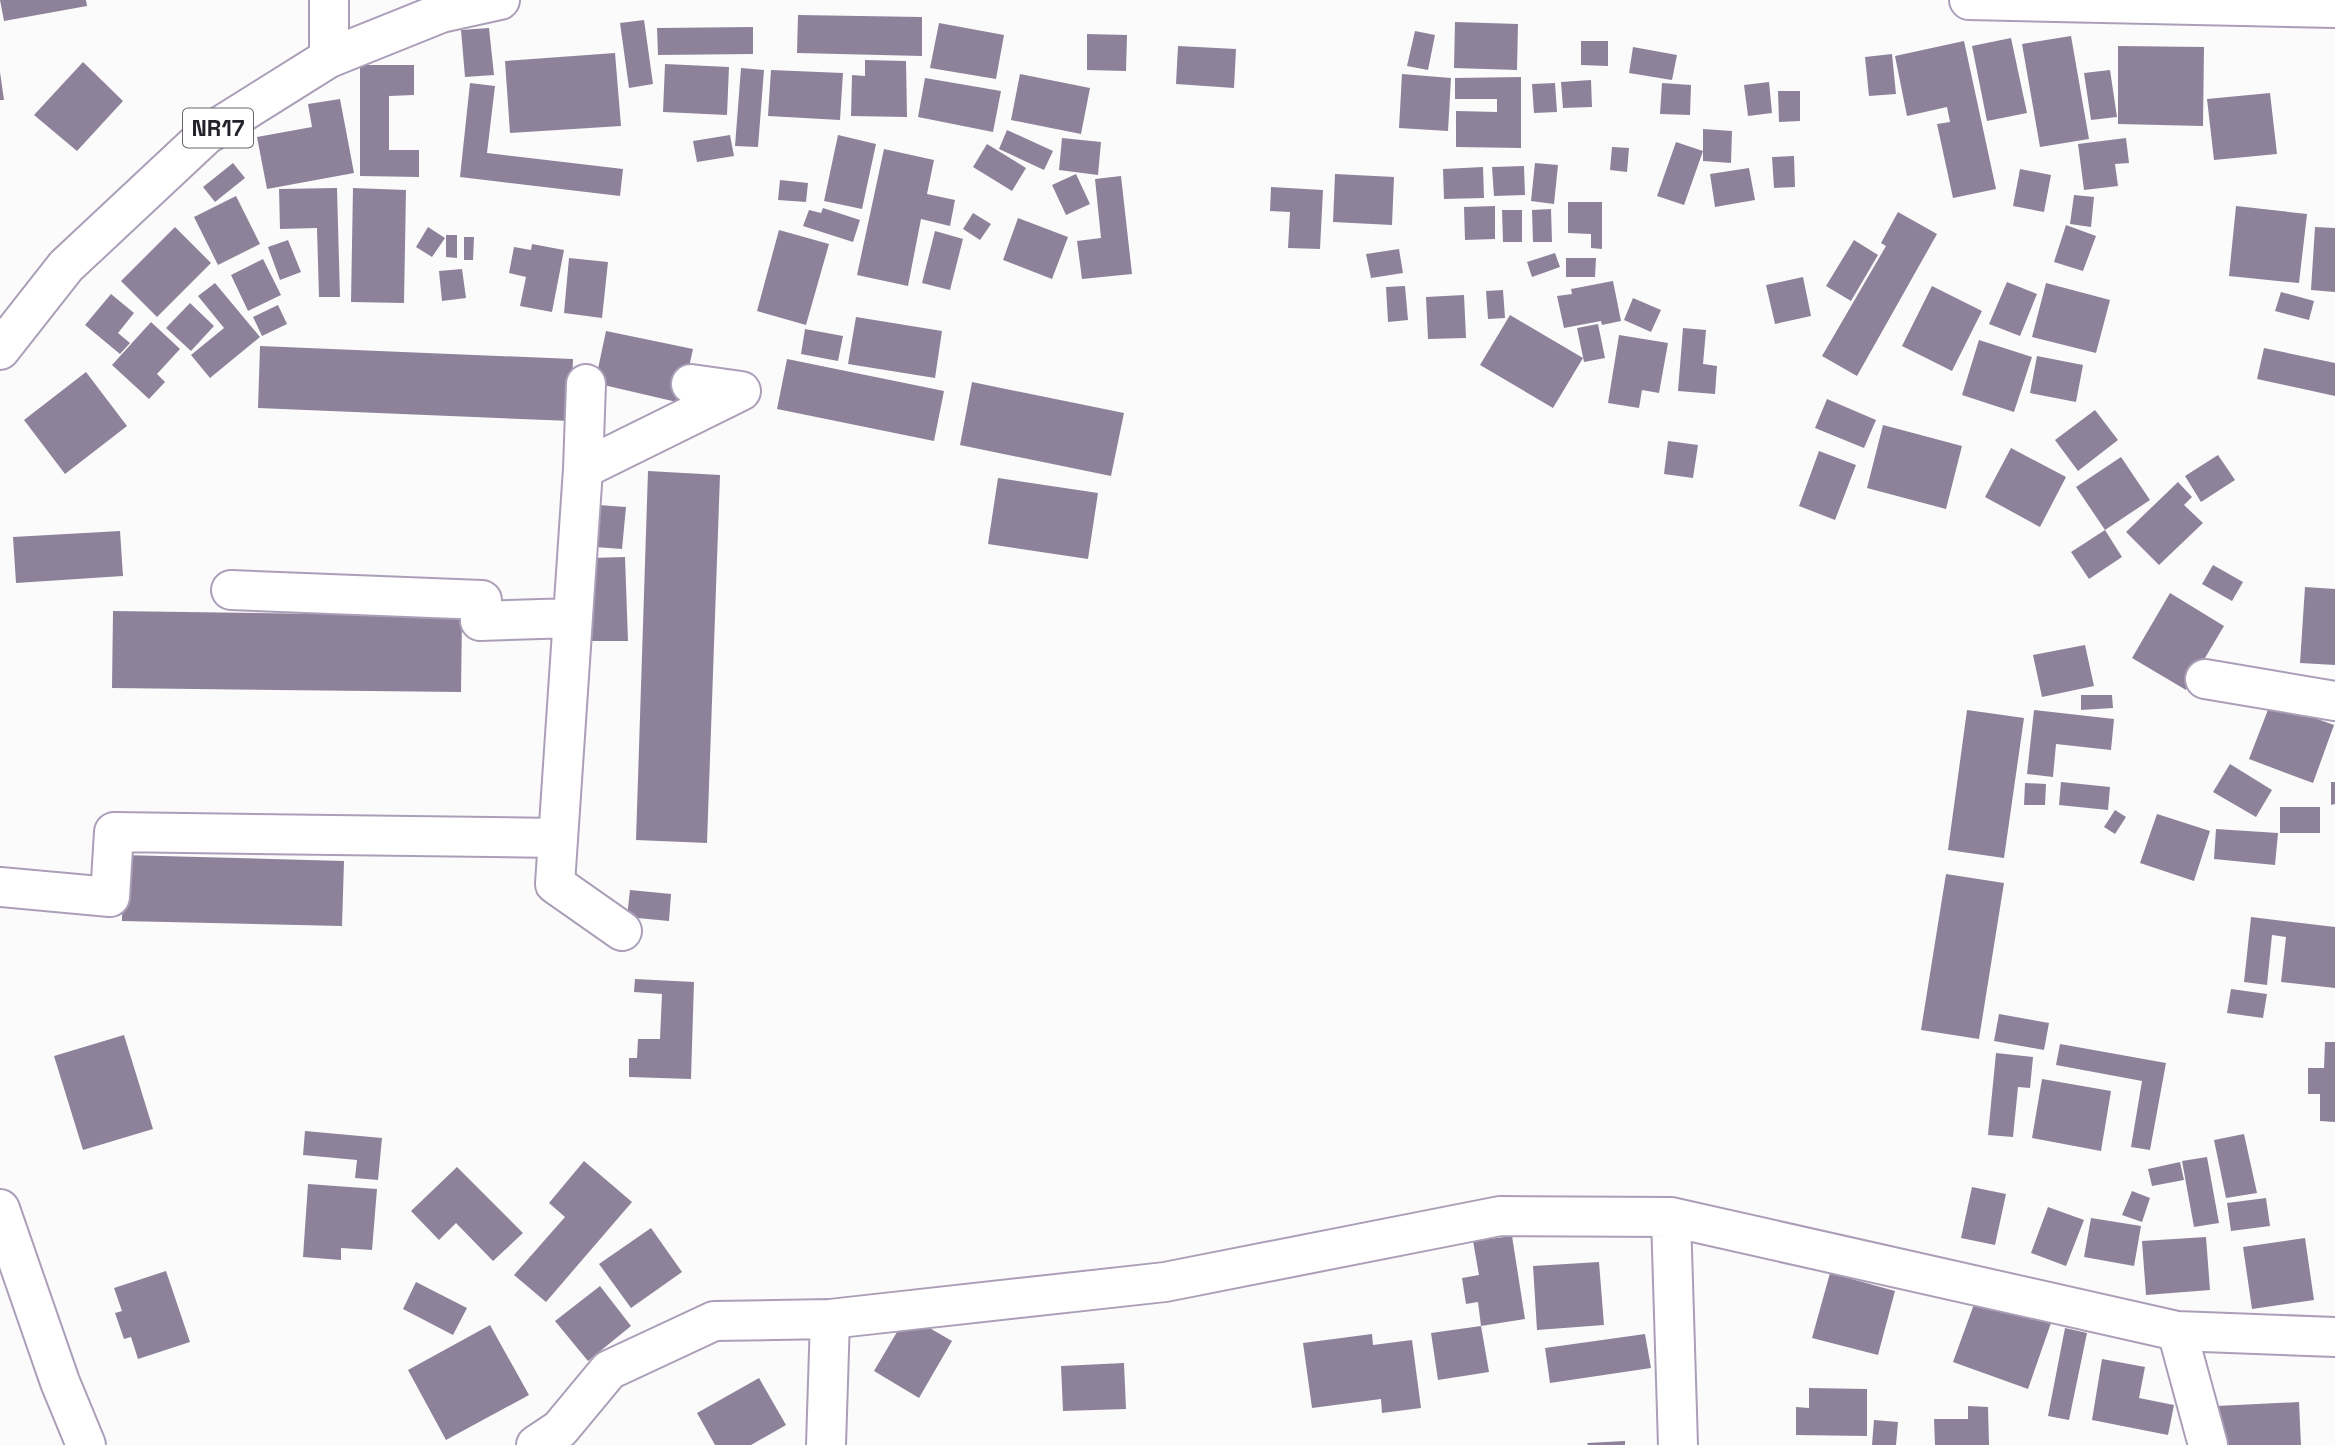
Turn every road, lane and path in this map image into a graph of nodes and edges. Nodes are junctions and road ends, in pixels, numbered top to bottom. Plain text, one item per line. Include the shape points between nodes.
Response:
1 (329, 0) edge
2 (500, 0) edge
3 (1969, 0) edge
4 (2335, 8) edge
5 (329, 58) junction
6 (0, 350) edge
7 (586, 384) dead end
8 (691, 384) dead end
9 (583, 469) junction
10 (231, 590) dead end
11 (573, 618) junction
12 (2205, 679) dead end
13 (2335, 701) edge
14 (557, 838) junction
15 (0, 887) edge
16 (622, 931) dead end
17 (0, 1209) edge
18 (1671, 1216) junction
19 (830, 1320) junction
20 (2177, 1331) junction
21 (2335, 1338) edge
22 (86, 1445) edge
23 (536, 1445) edge
24 (826, 1445) edge
25 (1678, 1445) edge
26 (2208, 1445) edge

1 - 5 street
2 - 5 street, NR17 via 441,13
3 - 4 street
5 - 6 street, NR17 via 206,135 66,266
7 - 9 street
8 - 9 street via 741,391
9 - 11 street
10 - 11 street via 482,600 480,621
11 - 14 street
12 - 13 street
14 - 15 street via 114,832 110,897
14 - 16 street via 555,884
17 - 22 street
18 - 19 street via 1500,1216 1165,1282
18 - 20 street
18 - 25 street
19 - 23 street via 713,1321 609,1370 560,1429
19 - 24 street
20 - 21 street
20 - 26 street

